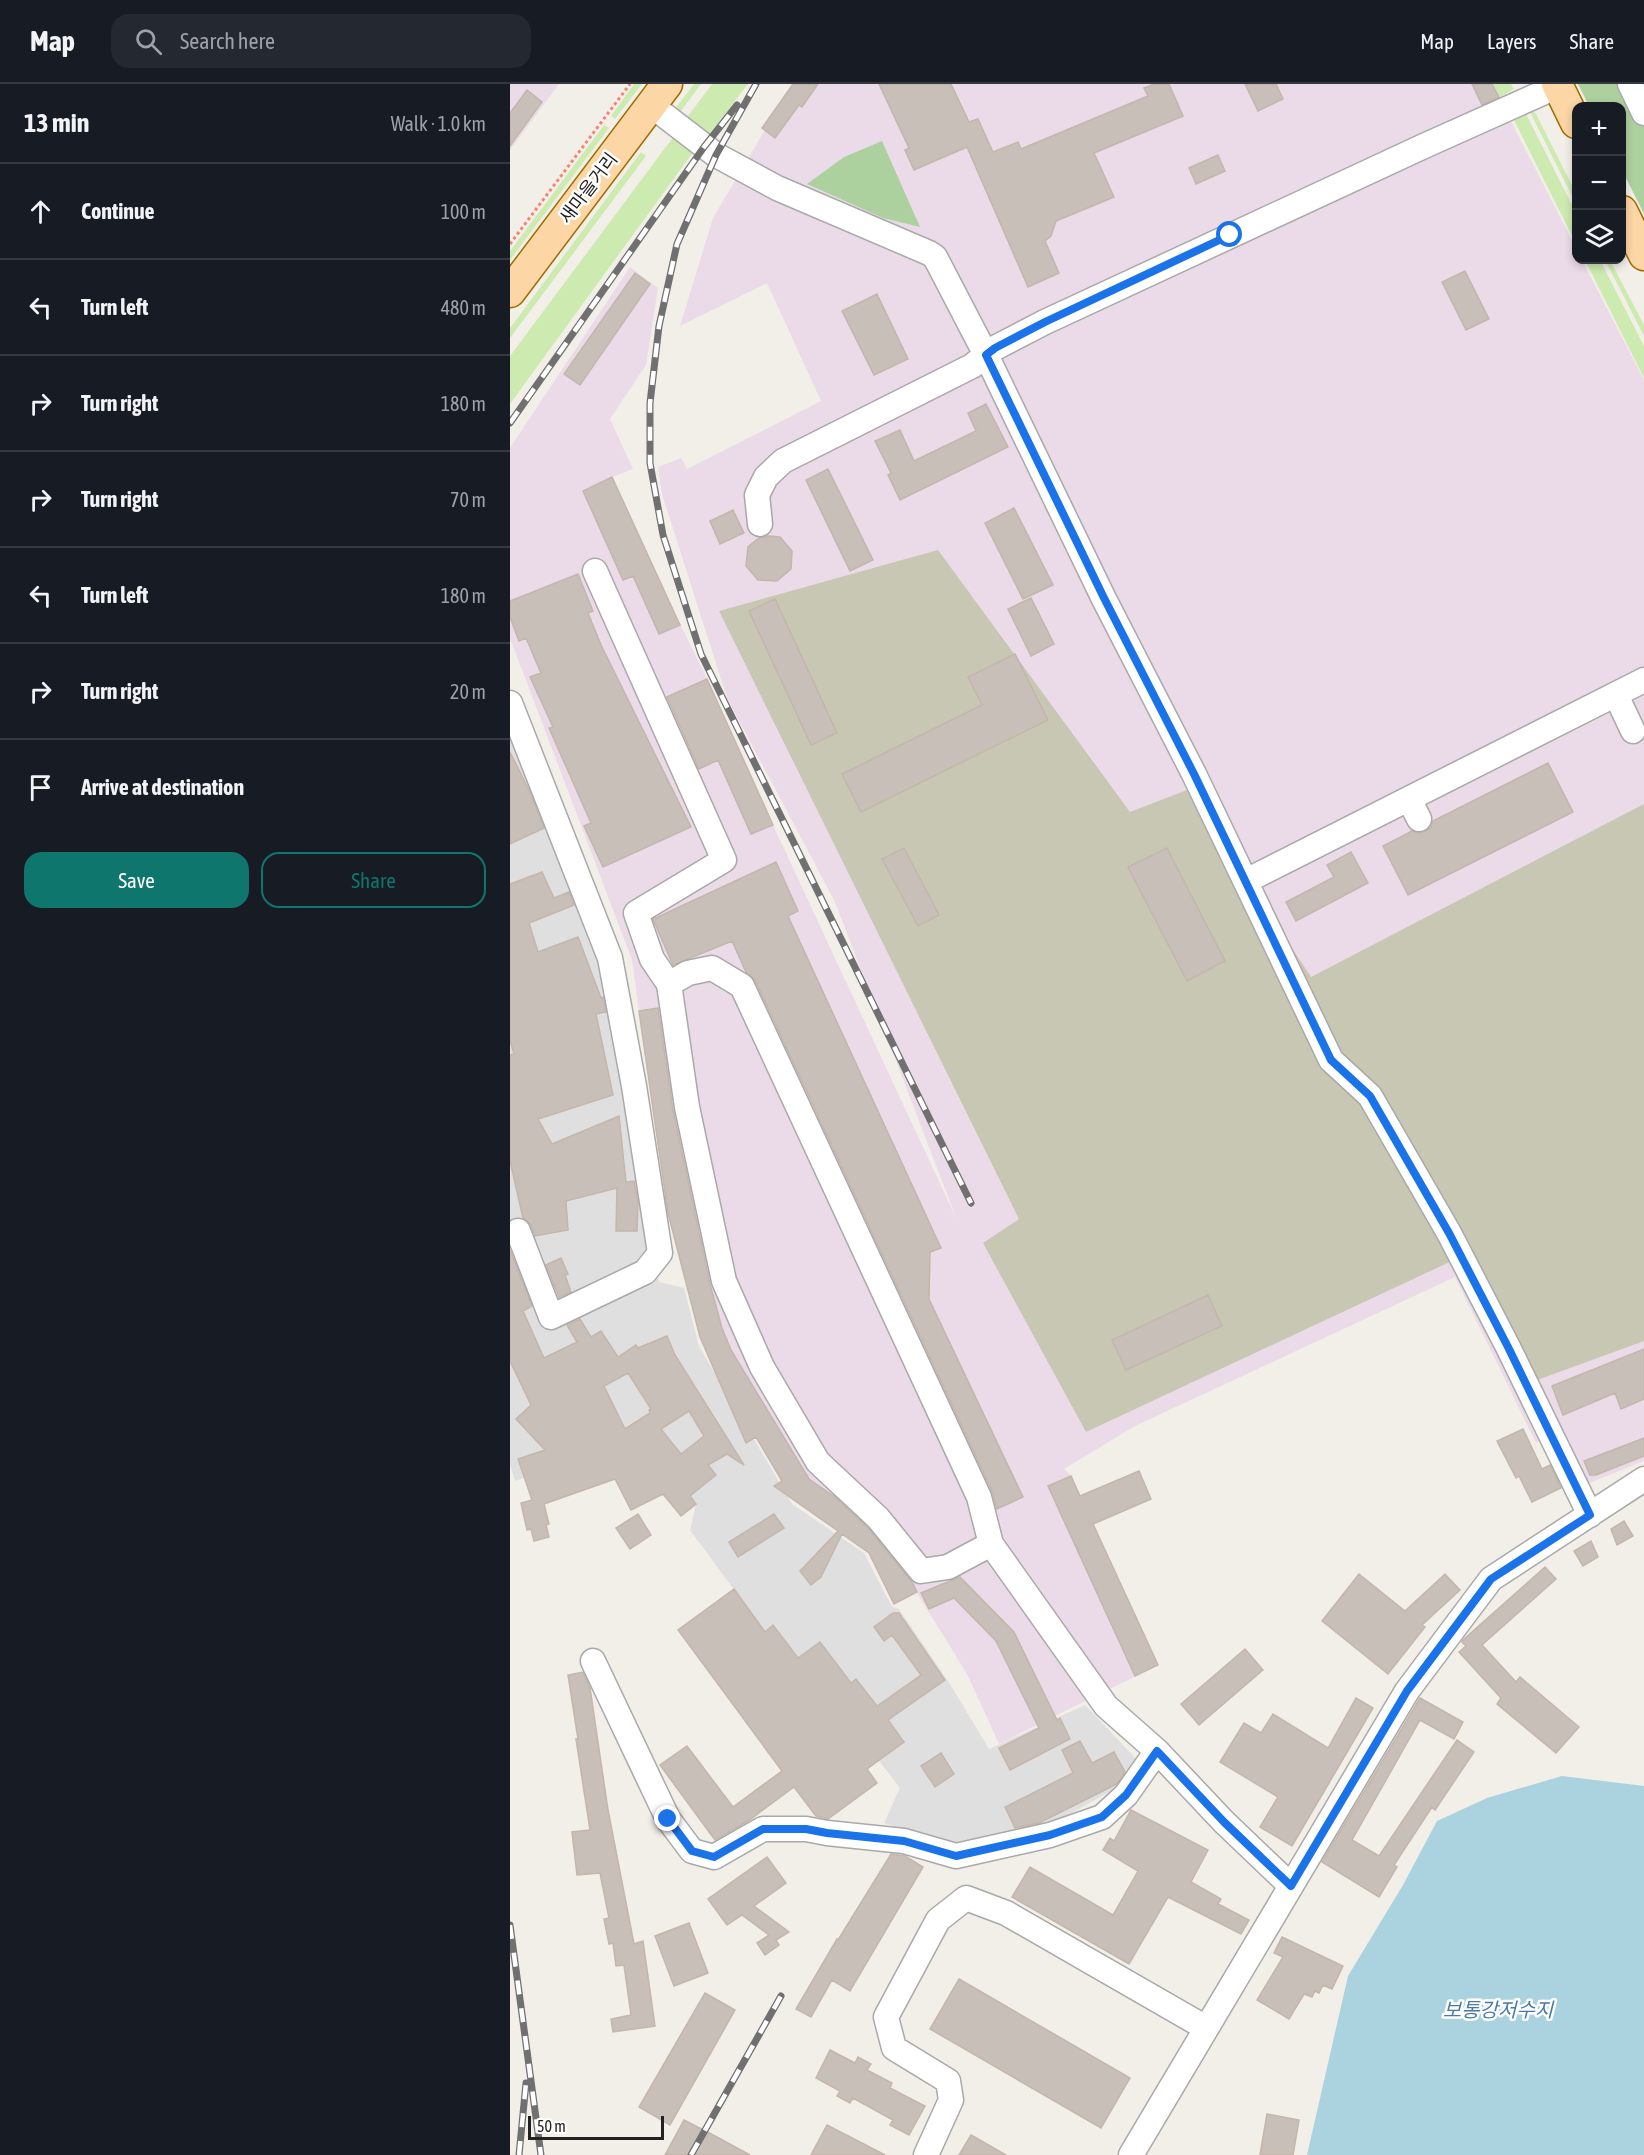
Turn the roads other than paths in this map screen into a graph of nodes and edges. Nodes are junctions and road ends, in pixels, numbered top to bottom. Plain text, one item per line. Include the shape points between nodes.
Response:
1 (1630, 84) edge
2 (1557, 85) edge
3 (659, 94) edge
4 (1644, 113) edge
5 (1572, 115) edge
6 (1626, 219) edge
7 (1644, 255) edge
8 (510, 292) edge
9 (986, 355) junction
10 (760, 524) dead end
11 (595, 571) dead end
12 (1644, 680) edge
13 (1616, 694) junction
14 (510, 703) edge
15 (1634, 731) dead end
16 (1246, 881) junction
17 (669, 984) junction
18 (518, 1231) dead end
19 (1644, 1479) edge
20 (1590, 1515) junction
21 (991, 1544) junction
22 (593, 1661) dead end
23 (1157, 1751) junction
24 (1291, 1886) junction
25 (1206, 2028) junction
26 (927, 2155) edge
27 (1131, 2155) edge

1 - 4 street
2 - 5 main road
2 - 9 street via 1055,317
3 - 8 main road, 새마을거리
3 - 9 street via 710,151 777,188 935,257
6 - 7 main road
9 - 10 street via 972,366 783,461 766,477 757,495
9 - 16 street
11 - 17 street via 723,860 636,913 652,959
12 - 13 street
13 - 15 street
13 - 16 street via 1414,809
14 - 18 street via 610,958 660,1253 645,1272 551,1317
16 - 20 street via 1331,1060 1370,1096 1443,1223
17 - 21 street via 688,973 712,968 742,986 979,1497
17 - 21 street via 687,1107 724,1281 762,1367 818,1462 878,1518 921,1570 948,1567
19 - 20 street
20 - 24 street via 1491,1579 1407,1691
21 - 23 street via 1106,1706
22 - 23 street via 668,1819 692,1851 714,1857 763,1829 806,1829 904,1841 956,1856 1050,1835 1102,1817 1126,1795
23 - 24 street
24 - 25 street
25 - 26 street via 1006,1913 966,1898 938,1920 886,2017 894,2048 948,2080 951,2100
25 - 27 street

